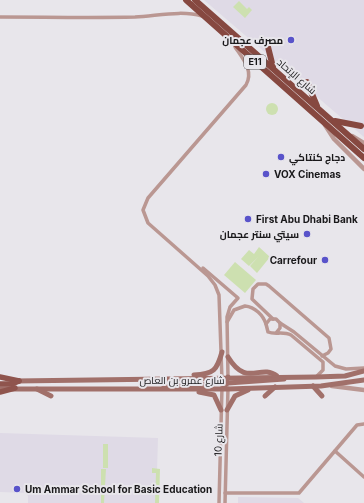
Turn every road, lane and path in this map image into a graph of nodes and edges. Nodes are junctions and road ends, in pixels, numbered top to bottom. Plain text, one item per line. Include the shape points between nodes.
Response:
1 (186, 0) edge
2 (197, 1) edge
3 (0, 17) edge
4 (207, 17) junction
5 (233, 42) junction
6 (268, 47) dead end
7 (273, 68) junction
8 (307, 82) dead end
9 (317, 107) junction
10 (333, 121) junction
11 (324, 123) junction
12 (361, 126) dead end
13 (349, 135) junction
14 (364, 143) edge
15 (364, 149) edge
16 (364, 158) edge
17 (364, 169) edge
18 (198, 267) junction
19 (273, 319) junction
20 (227, 323) junction
21 (280, 323) junction
22 (266, 324) junction
23 (276, 333) junction
24 (222, 352) junction
25 (322, 356) junction
26 (228, 357) junction
27 (364, 370) edge
28 (0, 377) edge
29 (277, 377) junction
30 (286, 377) junction
31 (316, 377) junction
32 (178, 379) junction
33 (364, 380) edge
34 (19, 381) junction
35 (0, 383) edge
36 (225, 383) junction
37 (313, 386) junction
38 (328, 386) junction
39 (261, 387) junction
40 (275, 387) junction
41 (15, 388) joint
42 (35, 388) junction
43 (110, 389) junction
44 (162, 389) junction
45 (0, 390) edge
46 (179, 390) junction
47 (364, 390) edge
48 (106, 395) dead end
49 (51, 396) dead end
50 (265, 396) dead end
51 (322, 396) dead end
52 (224, 410) junction
53 (364, 424) edge
54 (335, 452) junction
55 (364, 477) edge
56 (225, 493) junction
57 (219, 503) edge
58 (225, 503) edge

1 - 4 highway, شارع الإتحاد / E11
2 - 7 highway, شارع الإتحاد / E11
3 - 4 street via 137,17 187,13
4 - 5 highway, شارع الإتحاد / E11
5 - 11 highway, شارع الإتحاد / E11
5 - 18 street via 248,68 249,77 246,85 148,198 143,210 148,222
6 - 7 highway
7 - 9 highway, شارع الإتحاد / E11
8 - 9 highway
9 - 10 highway, شارع الإتحاد / E11
10 - 12 highway
10 - 13 highway, شارع الإتحاد / E11
11 - 16 highway, شارع الإتحاد / E11
11 - 17 street, شارع الإتحاد via 334,139
13 - 14 street, شارع الإتحاد
13 - 15 highway, شارع الإتحاد / E11
18 - 20 street via 204,269 238,298 228,310
18 - 24 street via 212,280 219,295
19 - 21 street
19 - 22 street via 268,320
19 - 25 street via 252,299 253,289 258,284 269,286 328,338 331,349
20 - 22 street via 234,310 245,306 256,310
20 - 26 street
21 - 23 street
21 - 25 street
22 - 23 street via 268,332
23 - 31 street via 285,332 291,335 321,361 324,365 323,370
24 - 32 main road via 212,372
24 - 36 street
25 - 27 street via 338,367
26 - 29 main road via 236,369 242,372 271,373
26 - 36 street
27 - 31 main road, شارع عمرو بن العاص via 345,376
28 - 34 main road
29 - 30 main road, شارع عمرو بن العاص
29 - 36 main road, شارع عمرو بن العاص
30 - 31 main road, شارع عمرو بن العاص
30 - 36 main road via 281,380
32 - 34 main road, شارع عمرو بن العاص
32 - 36 main road, شارع عمرو بن العاص
33 - 38 main road, شارع عمرو بن العاص
34 - 35 main road via 12,384
36 - 39 main road, شارع عمرو بن العاص
36 - 44 main road via 169,386
36 - 46 main road, شارع عمرو بن العاص
36 - 52 street, شارع 10
37 - 38 main road, شارع عمرو بن العاص
37 - 40 main road, شارع عمرو بن العاص
37 - 51 main road
38 - 47 street
39 - 40 main road, شارع عمرو بن العاص
39 - 52 main road via 238,393
40 - 50 main road
41 - 42 main road, شارع عمرو بن العاص
41 - 45 main road
42 - 43 main road, شارع عمرو بن العاص
42 - 49 main road
43 - 44 main road, شارع عمرو بن العاص
43 - 48 main road
44 - 46 main road, شارع عمرو بن العاص
46 - 52 main road via 214,395
52 - 56 street, شارع 10
52 - 57 street, شارع 10
53 - 54 street via 357,425
54 - 55 street
54 - 56 street via 299,493
56 - 58 street, شارع 10

